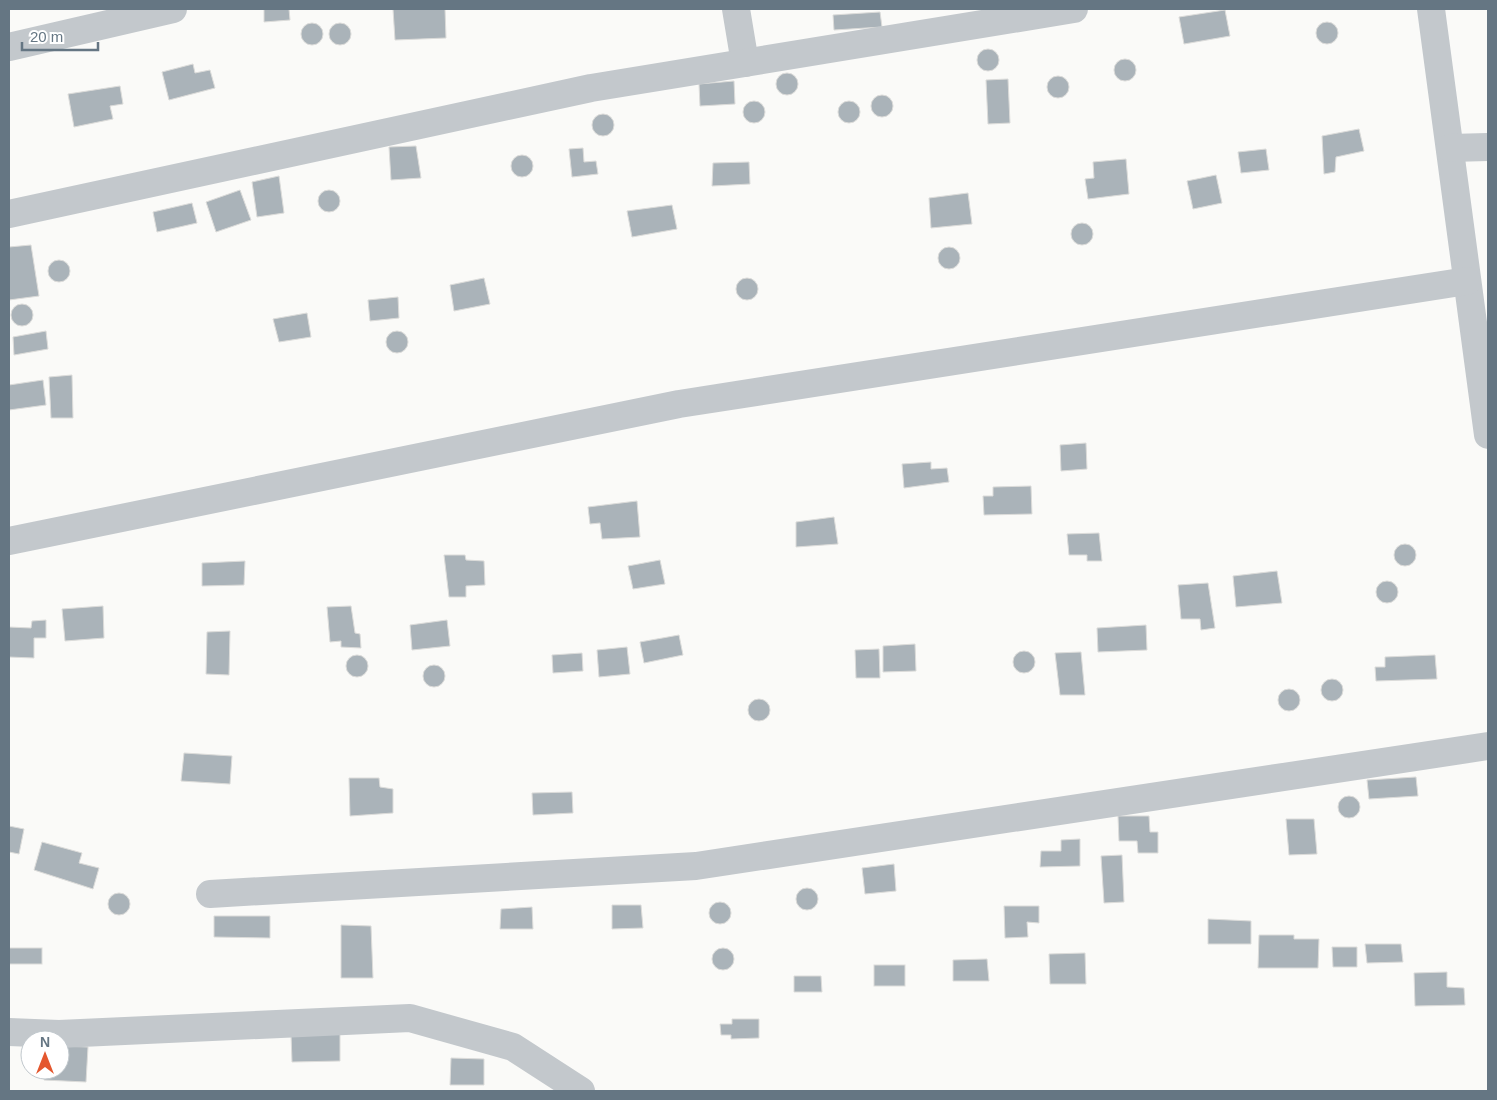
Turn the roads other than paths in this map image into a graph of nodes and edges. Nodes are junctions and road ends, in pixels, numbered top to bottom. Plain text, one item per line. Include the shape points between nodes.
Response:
1 (173, 9) edge
2 (736, 9) edge
3 (1074, 9) edge
4 (1432, 9) edge
5 (9, 47) edge
6 (745, 63) junction
7 (1488, 146) edge
8 (1450, 148) junction
9 (9, 214) edge
10 (1467, 281) junction
11 (1482, 342) edge
12 (1488, 435) edge
13 (9, 541) edge
14 (1488, 746) edge
15 (210, 894) dead end
16 (9, 1032) edge
17 (582, 1091) edge

1 - 5 street
2 - 6 street
3 - 6 street
4 - 8 street
6 - 9 street via 591,88
7 - 8 street
8 - 10 street
10 - 11 street
10 - 13 street via 678,404
11 - 12 street
14 - 15 street via 696,866
16 - 17 street via 59,1034 410,1018 513,1047

